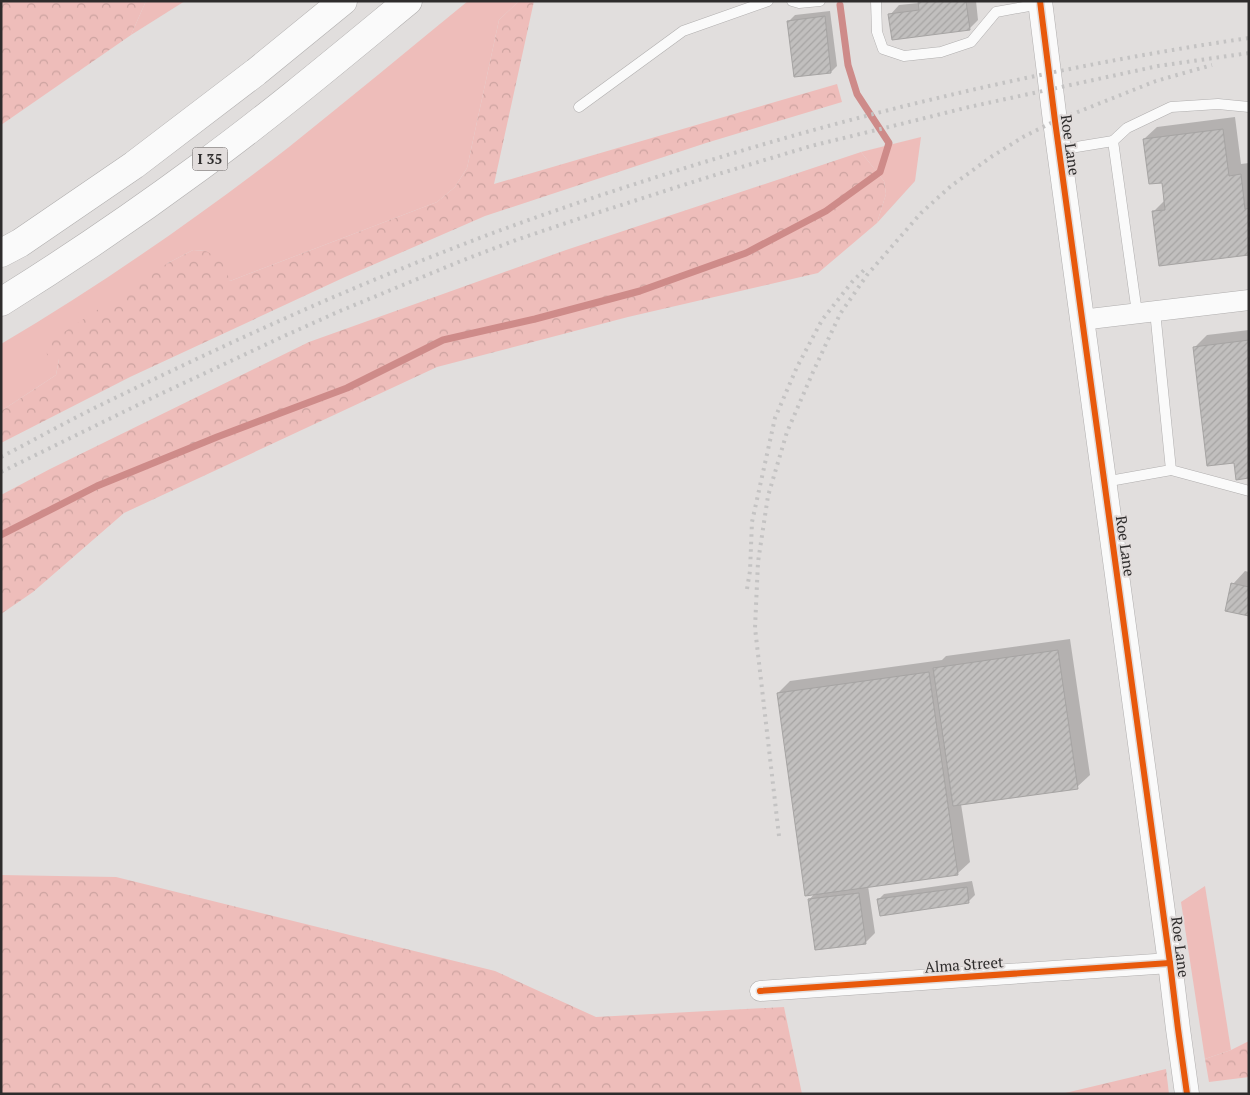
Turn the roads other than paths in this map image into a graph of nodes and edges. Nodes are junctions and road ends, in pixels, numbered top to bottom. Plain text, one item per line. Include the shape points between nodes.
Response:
1 (343, 1) edge
2 (408, 1) edge
3 (768, 1) edge
4 (792, 1) edge
5 (820, 1) edge
6 (876, 1) edge
7 (1040, 3) edge
8 (579, 107) dead end
9 (1249, 107) edge
10 (1113, 141) junction
11 (1058, 150) junction
12 (1, 254) edge
13 (1249, 300) edge
14 (1, 302) edge
15 (1146, 312) junction
16 (1082, 320) junction
17 (1171, 470) junction
18 (1104, 482) junction
19 (1249, 491) edge
20 (1170, 963) junction
21 (760, 991) dead end
22 (1187, 1094) edge

1 - 12 highway, I 35 via 134,165
2 - 14 highway, I 35 via 202,165 119,225
3 - 8 lane via 683,31
4 - 5 lane
6 - 7 lane via 877,32 884,49 904,56 941,52 971,42 996,12
7 - 11 street, Roe Lane
9 - 10 lane via 1218,104 1171,106 1127,128
10 - 11 lane
10 - 15 lane
11 - 16 street, Roe Lane
13 - 15 street
15 - 16 street
15 - 17 lane
16 - 18 street, Roe Lane
17 - 18 lane
17 - 19 lane
18 - 20 street, Roe Lane
20 - 21 street, Alma Street
20 - 22 street, Roe Lane

